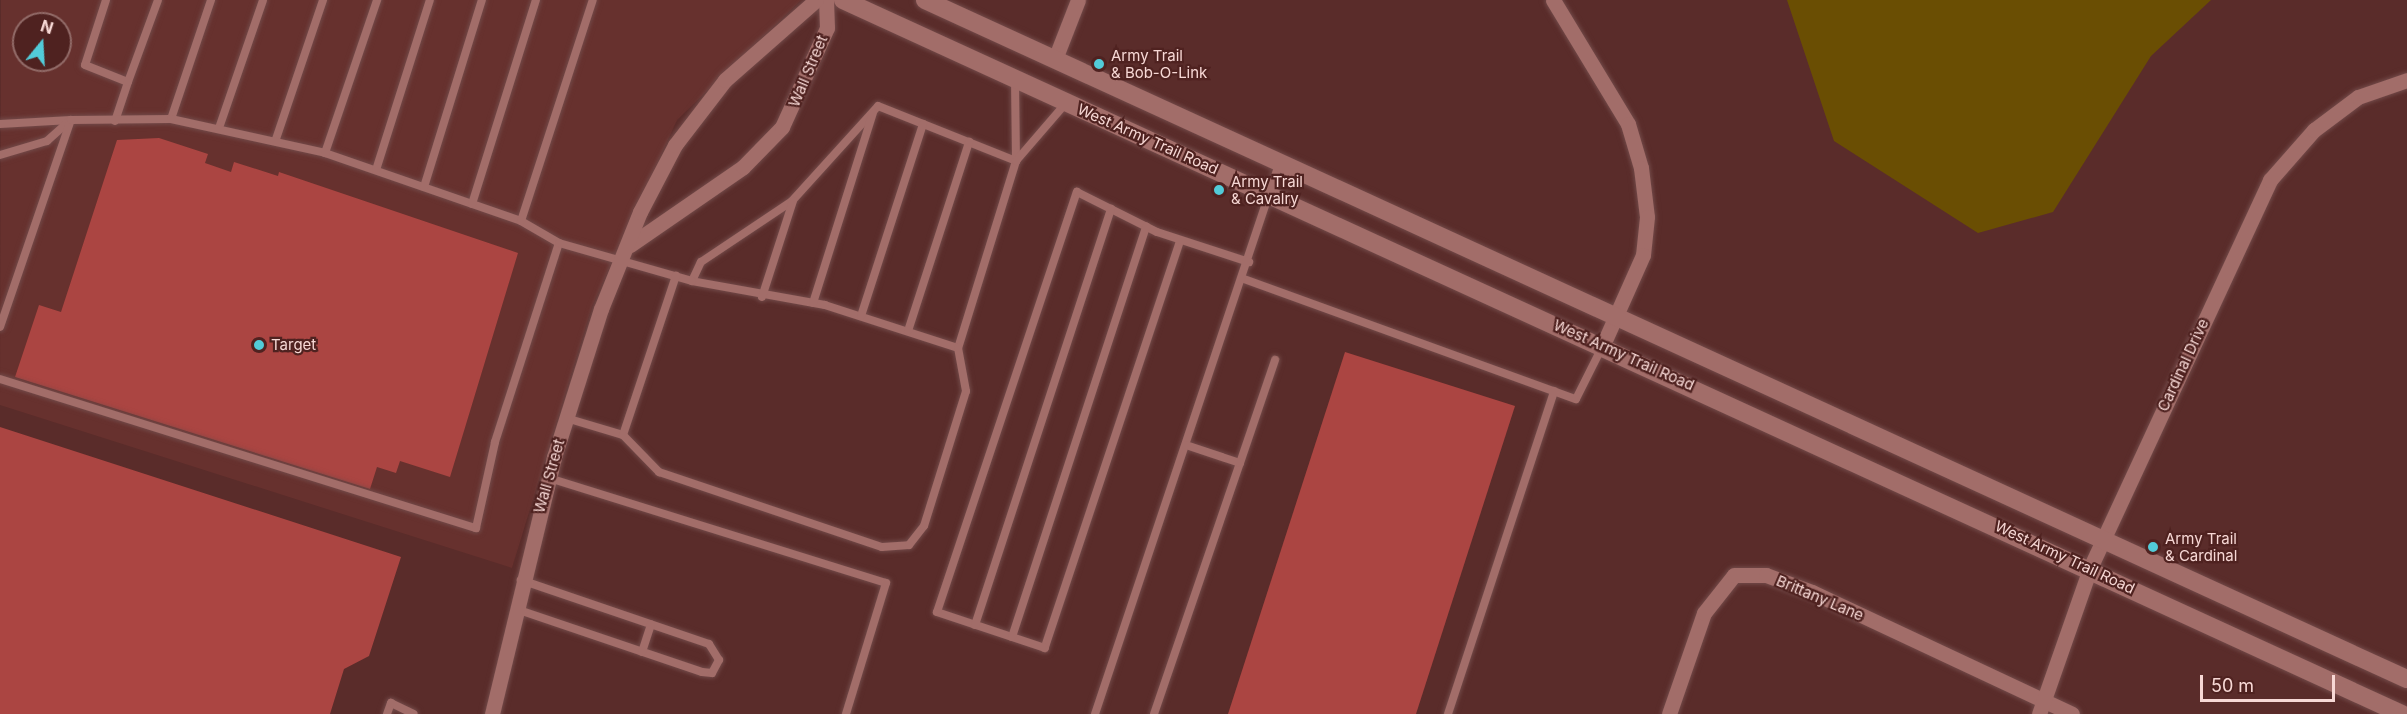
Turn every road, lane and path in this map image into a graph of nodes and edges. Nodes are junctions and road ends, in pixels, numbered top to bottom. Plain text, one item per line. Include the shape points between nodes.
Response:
1 (106, 0) edge
2 (158, 0) edge
3 (211, 0) edge
4 (263, 0) edge
5 (323, 0) edge
6 (377, 0) edge
7 (430, 0) edge
8 (482, 0) edge
9 (536, 0) edge
10 (592, 0) edge
11 (816, 0) edge
12 (826, 0) edge
13 (843, 0) edge
14 (925, 0) edge
15 (1078, 0) edge
16 (1553, 0) edge
17 (1055, 59) junction
18 (1015, 79) junction
19 (2407, 80) edge
20 (128, 82) junction
21 (1067, 102) junction
22 (874, 110) junction
23 (171, 119) junction
24 (70, 120) junction
25 (115, 121) junction
26 (923, 123) junction
27 (0, 124) edge
28 (219, 128) junction
29 (276, 139) junction
30 (969, 142) junction
31 (325, 153) junction
32 (0, 155) edge
33 (1016, 161) junction
34 (1280, 163) junction
35 (376, 170) junction
36 (424, 188) junction
37 (1270, 195) junction
38 (793, 200) junction
39 (472, 204) junction
40 (1111, 209) junction
41 (521, 221) junction
42 (1146, 226) junction
43 (1180, 241) junction
44 (559, 243) junction
45 (627, 251) junction
46 (1249, 262) junction
47 (676, 276) junction
48 (1244, 279) junction
49 (692, 281) junction
50 (762, 297) junction
51 (813, 303) junction
52 (861, 316) junction
53 (1616, 317) junction
54 (0, 327) edge
55 (908, 332) junction
56 (1603, 345) junction
57 (958, 348) junction
58 (1275, 360) dead end
59 (0, 379) edge
60 (1554, 391) junction
61 (566, 418) junction
62 (623, 435) junction
63 (1186, 446) junction
64 (1240, 463) junction
65 (548, 478) junction
66 (2103, 539) junction
67 (2090, 568) junction
68 (521, 580) junction
69 (515, 609) junction
70 (651, 624) junction
71 (975, 625) junction
72 (1012, 638) junction
73 (642, 652) junction
74 (2407, 679) edge
75 (2042, 707) edge
76 (387, 714) edge
77 (414, 714) edge
78 (492, 714) edge
79 (846, 714) edge
80 (1095, 714) edge
81 (1154, 714) edge
82 (1448, 714) edge
83 (1669, 714) edge
84 (2072, 714) edge
85 (2402, 714) edge

1 - 20 lane via 86,65
2 - 20 lane
3 - 23 lane
4 - 28 lane
5 - 29 lane
6 - 31 lane
7 - 35 lane
8 - 36 lane
9 - 39 lane
10 - 41 lane
11 - 45 street, Wall Street via 725,80 675,145 640,212
12 - 45 street, Wall Street via 827,28 782,127 743,167
13 - 18 main road, West Army Trail Road
14 - 17 main road, West Army Trail Road
15 - 17 street
16 - 53 street via 1628,124 1641,168 1647,217 1642,255
17 - 34 main road, West Army Trail Road
18 - 21 main road, West Army Trail Road
18 - 33 lane
19 - 66 street, Cardinal Drive via 2358,97 2314,130 2270,180
20 - 25 lane
21 - 33 lane
21 - 37 main road, West Army Trail Road
22 - 26 lane via 878,106
22 - 38 lane
22 - 51 lane
23 - 25 lane
23 - 28 lane
24 - 25 lane
24 - 27 lane
24 - 32 lane via 47,141
24 - 54 lane
26 - 30 lane
26 - 52 lane
28 - 29 lane
29 - 31 lane
30 - 33 lane
30 - 55 lane
31 - 35 lane
33 - 57 lane
34 - 37 lane
34 - 53 main road, West Army Trail Road
35 - 36 lane
36 - 39 lane
37 - 46 lane
37 - 56 main road, West Army Trail Road
38 - 49 lane via 701,262
38 - 50 lane
39 - 41 lane
40 - 42 lane
40 - 71 lane
40 - 71 lane via 1077,192 937,612
41 - 44 lane
42 - 43 lane
42 - 72 lane
43 - 46 lane
43 - 72 lane via 1045,648
44 - 45 lane
44 - 59 lane via 495,442 476,528
45 - 47 lane
45 - 61 street, Wall Street
46 - 48 lane
47 - 49 lane
47 - 62 lane
48 - 60 lane
48 - 63 lane
49 - 50 lane
50 - 51 lane
51 - 52 lane
52 - 55 lane
53 - 56 street
53 - 66 main road, West Army Trail Road
55 - 57 lane
56 - 60 lane via 1576,399
56 - 67 main road, West Army Trail Road
57 - 62 lane via 966,391 924,526 909,545 882,547 659,472
58 - 64 lane
60 - 82 lane
61 - 62 lane
61 - 65 street, Wall Street
63 - 64 lane
63 - 80 lane
64 - 81 lane
65 - 68 street, Wall Street
65 - 79 lane via 886,583
66 - 67 street, Cardinal Drive
66 - 74 main road, West Army Trail Road
67 - 75 street, Cardinal Drive
67 - 85 main road, West Army Trail Road
68 - 69 street, Wall Street
68 - 70 lane
69 - 73 lane
69 - 78 street, Wall Street
70 - 73 lane
70 - 73 lane via 709,644 719,660 712,673 702,672
71 - 72 lane
75 - 83 street, Brittany Lane via 1790,583 1766,575 1734,574 1704,613
75 - 84 street
76 - 77 lane via 390,703

